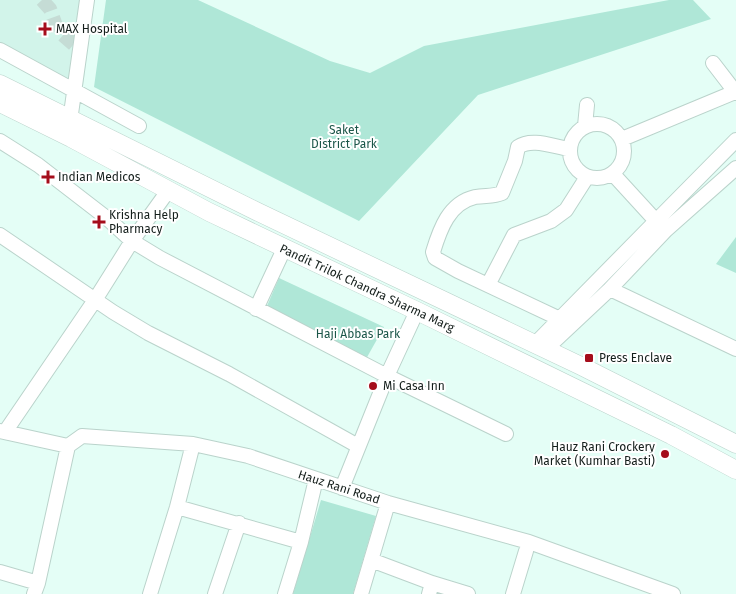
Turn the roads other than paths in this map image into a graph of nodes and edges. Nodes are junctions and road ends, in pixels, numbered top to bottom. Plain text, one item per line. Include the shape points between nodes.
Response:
1 (87, 0) edge
2 (0, 50) edge
3 (714, 63) dead end
4 (0, 84) edge
5 (75, 90) junction
6 (736, 92) edge
7 (0, 104) edge
8 (587, 105) dead end
9 (139, 126) dead end
10 (585, 126) junction
11 (69, 127) junction
12 (622, 139) junction
13 (736, 140) edge
14 (0, 141) edge
15 (570, 149) junction
16 (736, 168) edge
17 (613, 174) junction
18 (587, 177) junction
19 (168, 191) junction
20 (656, 221) junction
21 (0, 235) edge
22 (132, 241) junction
23 (284, 249) junction
24 (488, 285) junction
25 (610, 289) junction
26 (95, 300) junction
27 (256, 308) junction
28 (418, 311) junction
29 (560, 319) junction
30 (541, 347) junction
31 (736, 349) edge
32 (387, 376) junction
33 (3, 432) edge
34 (506, 434) dead end
35 (193, 444) junction
36 (736, 444) edge
37 (68, 446) junction
38 (358, 446) junction
39 (736, 470) edge
40 (316, 479) junction
41 (342, 488) junction
42 (388, 503) junction
43 (177, 506) junction
44 (239, 523) junction
45 (301, 542) junction
46 (526, 551) dead end
47 (371, 560) junction
48 (0, 572) edge
49 (36, 588) edge
50 (431, 589) edge
51 (150, 594) edge
52 (215, 594) edge
53 (285, 594) edge
54 (361, 594) edge
55 (468, 594) edge
56 (512, 594) edge
57 (673, 594) edge

1 - 5 street
2 - 5 street
3 - 6 street
4 - 11 main road, Pandit Trilok Chandra Sharma Marg
5 - 9 street
5 - 11 street
6 - 12 street
7 - 11 main road, Pandit Trilok Chandra Sharma Marg
8 - 10 street
10 - 12 street via 603,124
10 - 15 street via 572,139
11 - 19 main road, Pandit Trilok Chandra Sharma Marg
11 - 30 main road, Pandit Trilok Chandra Sharma Marg via 258,212
12 - 17 street via 624,159
13 - 20 street
14 - 22 street via 49,173
15 - 18 street via 573,165
15 - 24 street via 524,143 518,147 502,192 495,196 466,199 446,217 433,252 435,258
16 - 25 street via 666,230
17 - 18 street via 605,178
17 - 20 street
18 - 24 street via 566,210 551,221 514,235
19 - 22 street
19 - 23 main road, Pandit Trilok Chandra Sharma Marg
20 - 29 street
21 - 26 street
22 - 26 street
22 - 27 street
23 - 27 street
23 - 28 main road, Pandit Trilok Chandra Sharma Marg
24 - 29 street
25 - 30 street
25 - 31 street
26 - 33 street
26 - 38 street via 148,333
27 - 32 street
28 - 32 street
28 - 39 main road, Pandit Trilok Chandra Sharma Marg
29 - 30 street
30 - 36 main road, Pandit Trilok Chandra Sharma Marg
32 - 34 street
32 - 38 street
33 - 37 street
35 - 37 street, Hauz Rani Road via 82,436
35 - 40 street, Hauz Rani Road via 248,456
35 - 43 street
37 - 49 street
38 - 41 street
40 - 41 street, Hauz Rani Road
40 - 45 street
41 - 42 street, Hauz Rani Road
42 - 47 street
42 - 57 street, Hauz Rani Road via 529,542
43 - 44 street
43 - 51 street
44 - 45 street
44 - 52 street
45 - 53 street
46 - 56 street
47 - 50 street
47 - 54 street
48 - 49 street
50 - 55 street

